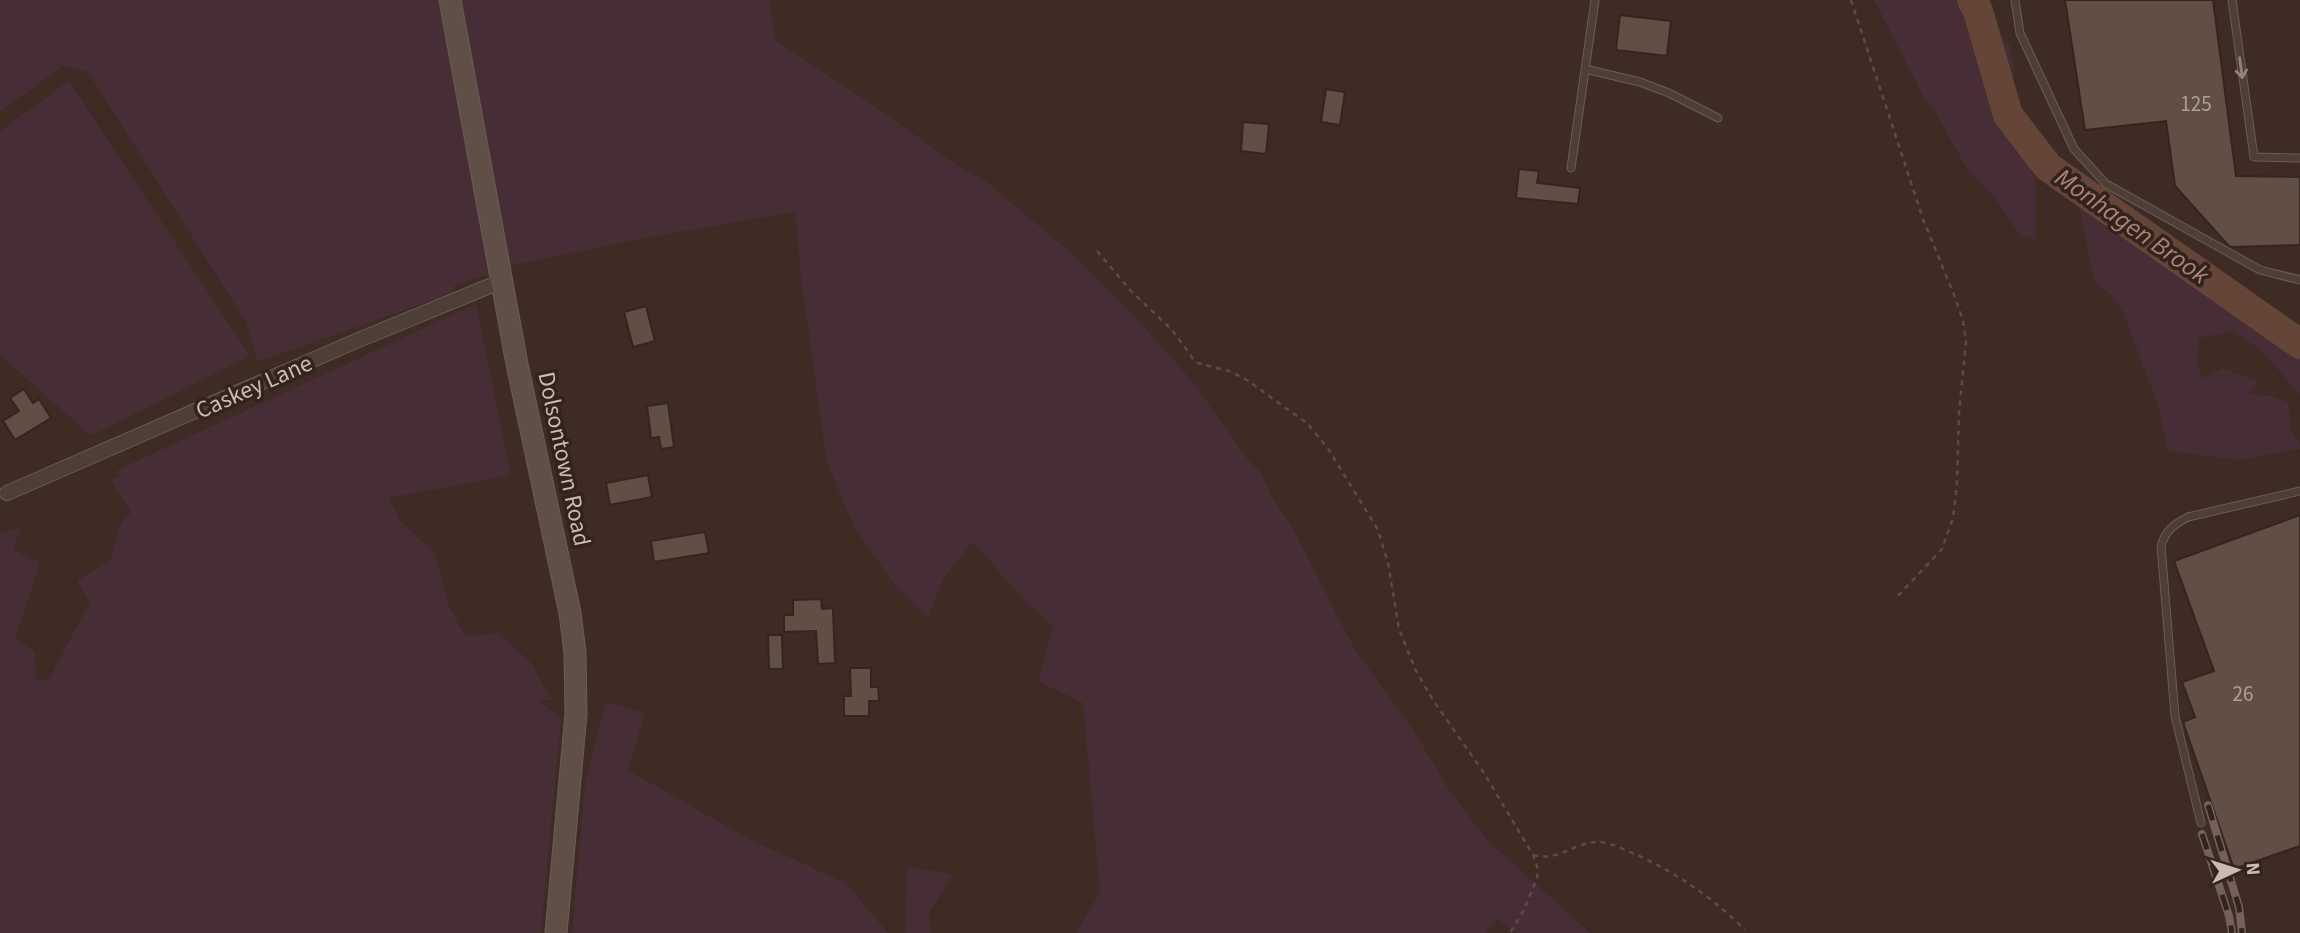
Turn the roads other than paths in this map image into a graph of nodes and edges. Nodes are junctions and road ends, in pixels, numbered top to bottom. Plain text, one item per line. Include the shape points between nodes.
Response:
1 (450, 0) edge
2 (1595, 0) edge
3 (2015, 0) edge
4 (2232, 0) edge
5 (1585, 69) junction
6 (1717, 118) dead end
7 (2300, 158) edge
8 (1571, 169) dead end
9 (2300, 280) edge
10 (502, 281) junction
11 (2300, 491) edge
12 (7, 493) dead end
13 (2201, 824) dead end
14 (556, 933) edge

1 - 10 street, Dolsontown Road
2 - 5 lane
3 - 9 lane via 2020,33 2074,149 2106,184 2260,270
4 -> 7 lane via 2253,158
5 - 6 lane via 1640,82
5 - 8 lane
10 - 12 street, Caskey Lane
10 - 14 street, Dolsontown Road via 575,652 576,714
11 - 13 lane via 2188,517 2166,532 2161,546 2175,716

